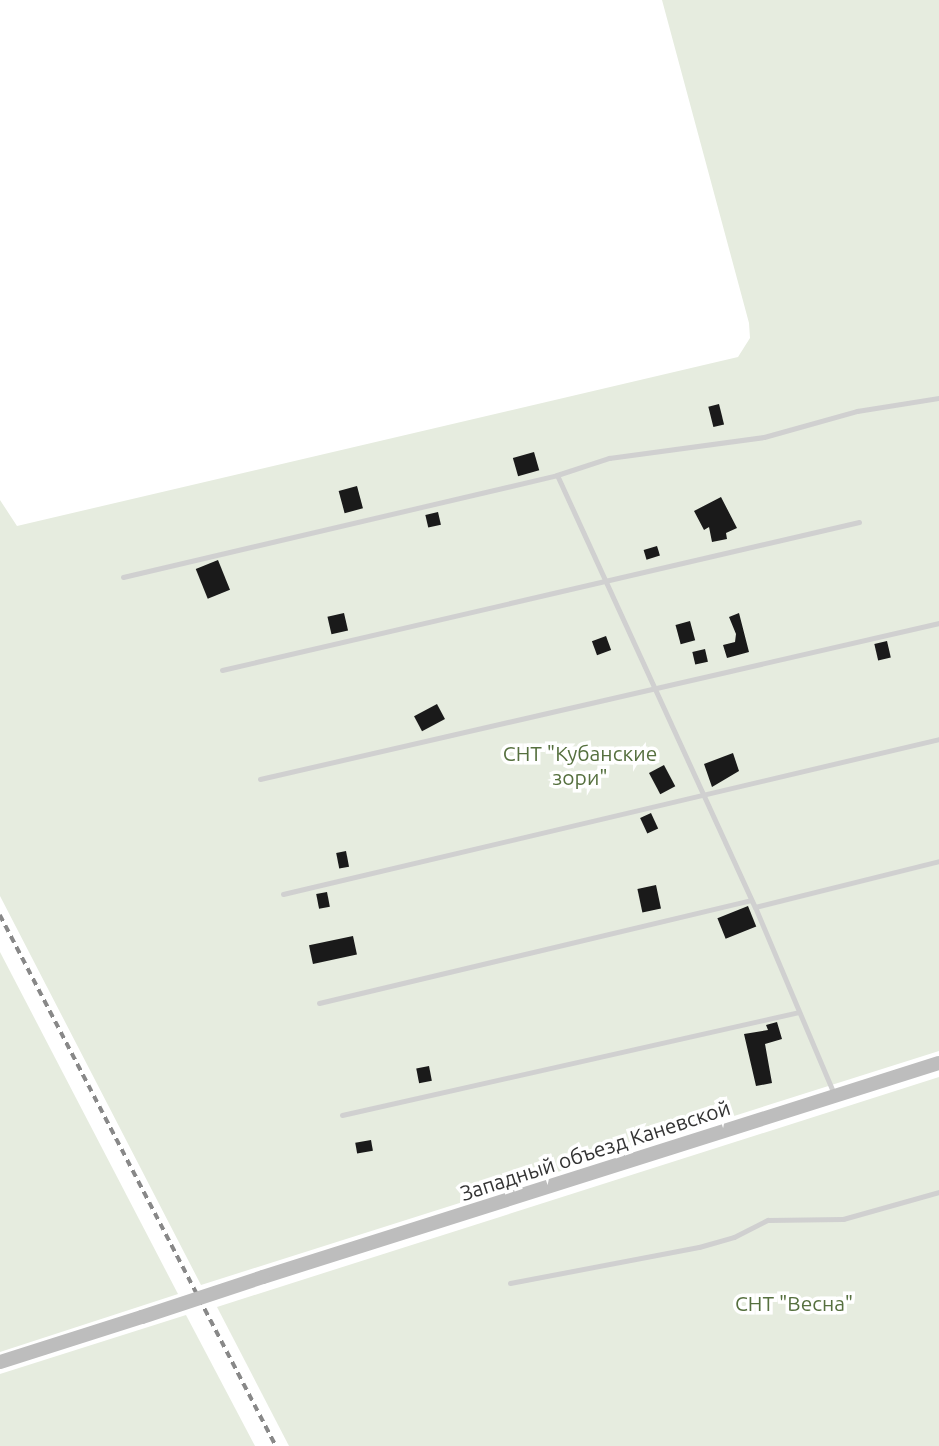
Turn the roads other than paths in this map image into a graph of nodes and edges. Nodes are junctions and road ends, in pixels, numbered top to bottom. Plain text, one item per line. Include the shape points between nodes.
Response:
1 (939, 398) edge
2 (557, 475) junction
3 (859, 522) dead end
4 (123, 576) dead end
5 (606, 581) junction
6 (939, 623) edge
7 (222, 670) dead end
8 (654, 687) junction
9 (939, 739) edge
10 (260, 779) dead end
11 (703, 793) junction
12 (939, 861) edge
13 (283, 894) dead end
14 (751, 900) junction
15 (755, 907) junction
16 (319, 1003) dead end
17 (799, 1012) junction
18 (939, 1063) edge
19 (835, 1096) junction
20 (342, 1115) dead end
21 (939, 1192) edge
22 (510, 1283) dead end
23 (0, 1362) edge

1 - 2 lane via 857,411 764,437 646,451
2 - 4 lane
2 - 5 lane
3 - 5 lane
5 - 7 lane
5 - 8 lane
6 - 8 lane
8 - 10 lane
8 - 11 lane
9 - 11 lane
11 - 13 lane
11 - 14 lane
12 - 15 lane
14 - 15 lane
14 - 16 lane
15 - 17 lane
17 - 19 lane
17 - 20 lane
18 - 19 main road, Западный объезд Каневской
19 - 23 main road, Западный объезд Каневской, bridge
21 - 22 lane via 843,1219 768,1220 699,1247

